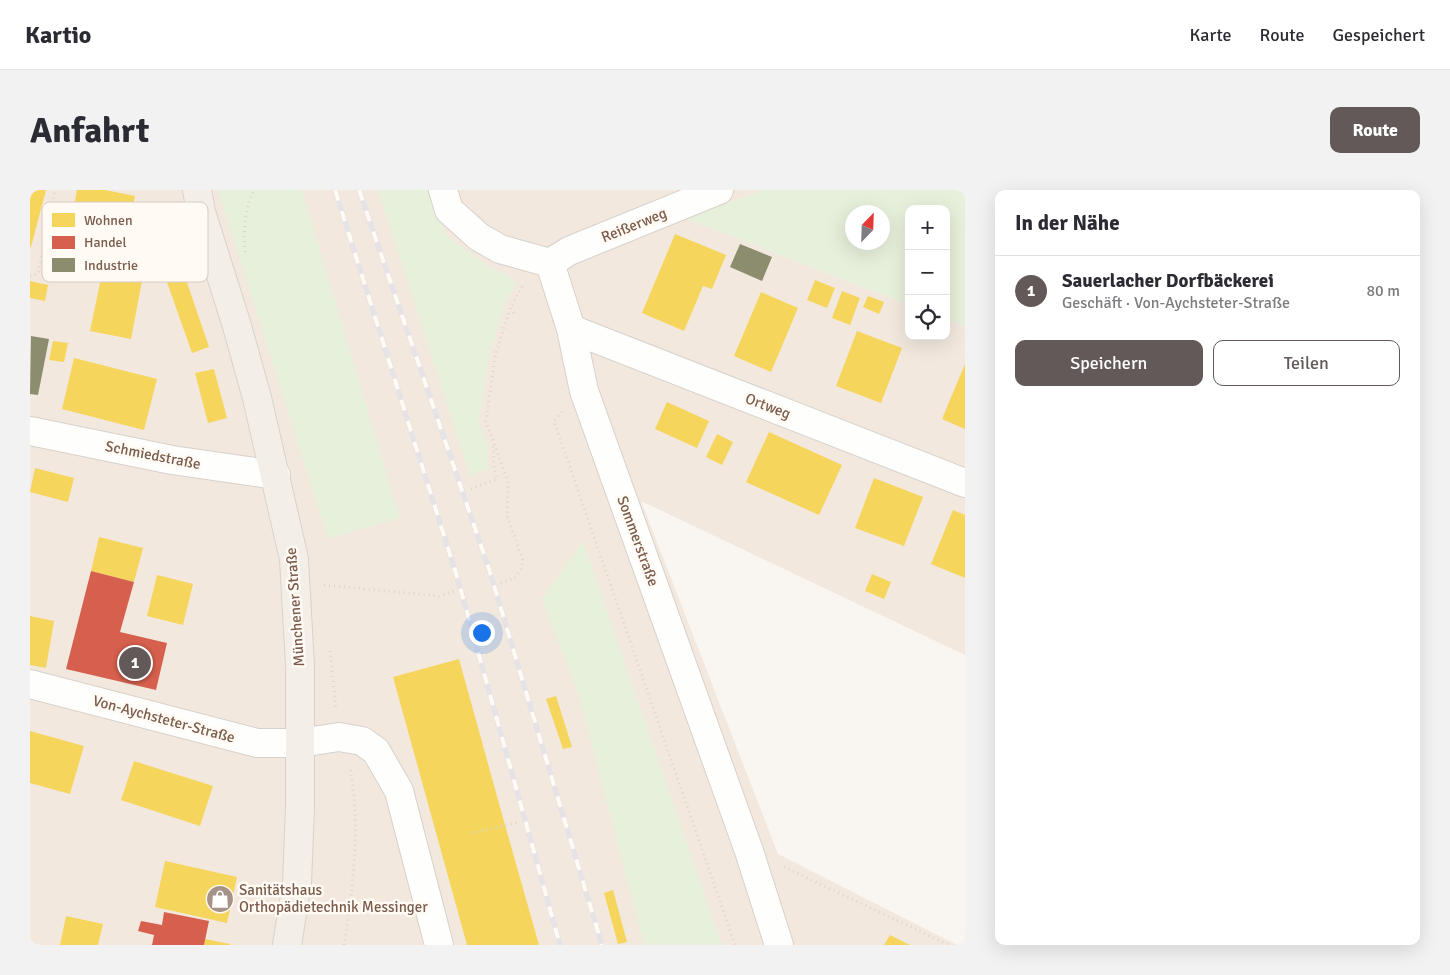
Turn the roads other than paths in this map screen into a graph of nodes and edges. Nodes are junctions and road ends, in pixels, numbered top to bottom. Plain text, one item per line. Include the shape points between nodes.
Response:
1 (444, 190) edge
2 (719, 190) edge
3 (208, 234) edge
4 (550, 263) junction
5 (570, 329) junction
6 (30, 431) edge
7 (276, 474) junction
8 (965, 483) edge
9 (30, 684) edge
10 (300, 743) junction
11 (288, 945) edge
12 (439, 945) edge
13 (779, 945) edge

1 - 4 street via 449,210 479,237 500,249
2 - 4 street, Reißerweg via 569,251
3 - 7 main road, Münchener Straße via 238,326
4 - 5 street, Sommerstraße
5 - 8 street, Ortweg
5 - 13 street, Sommerstraße via 584,391 749,851
6 - 7 street, Schmiedstraße via 172,460
7 - 10 main road, Münchener Straße via 294,559 300,666
9 - 10 street, Von-Aychsteter-Straße via 257,743
10 - 11 main road, Münchener Straße via 297,883
10 - 12 street, Von-Aychsteter-Straße via 339,737 362,740 376,751 399,791

